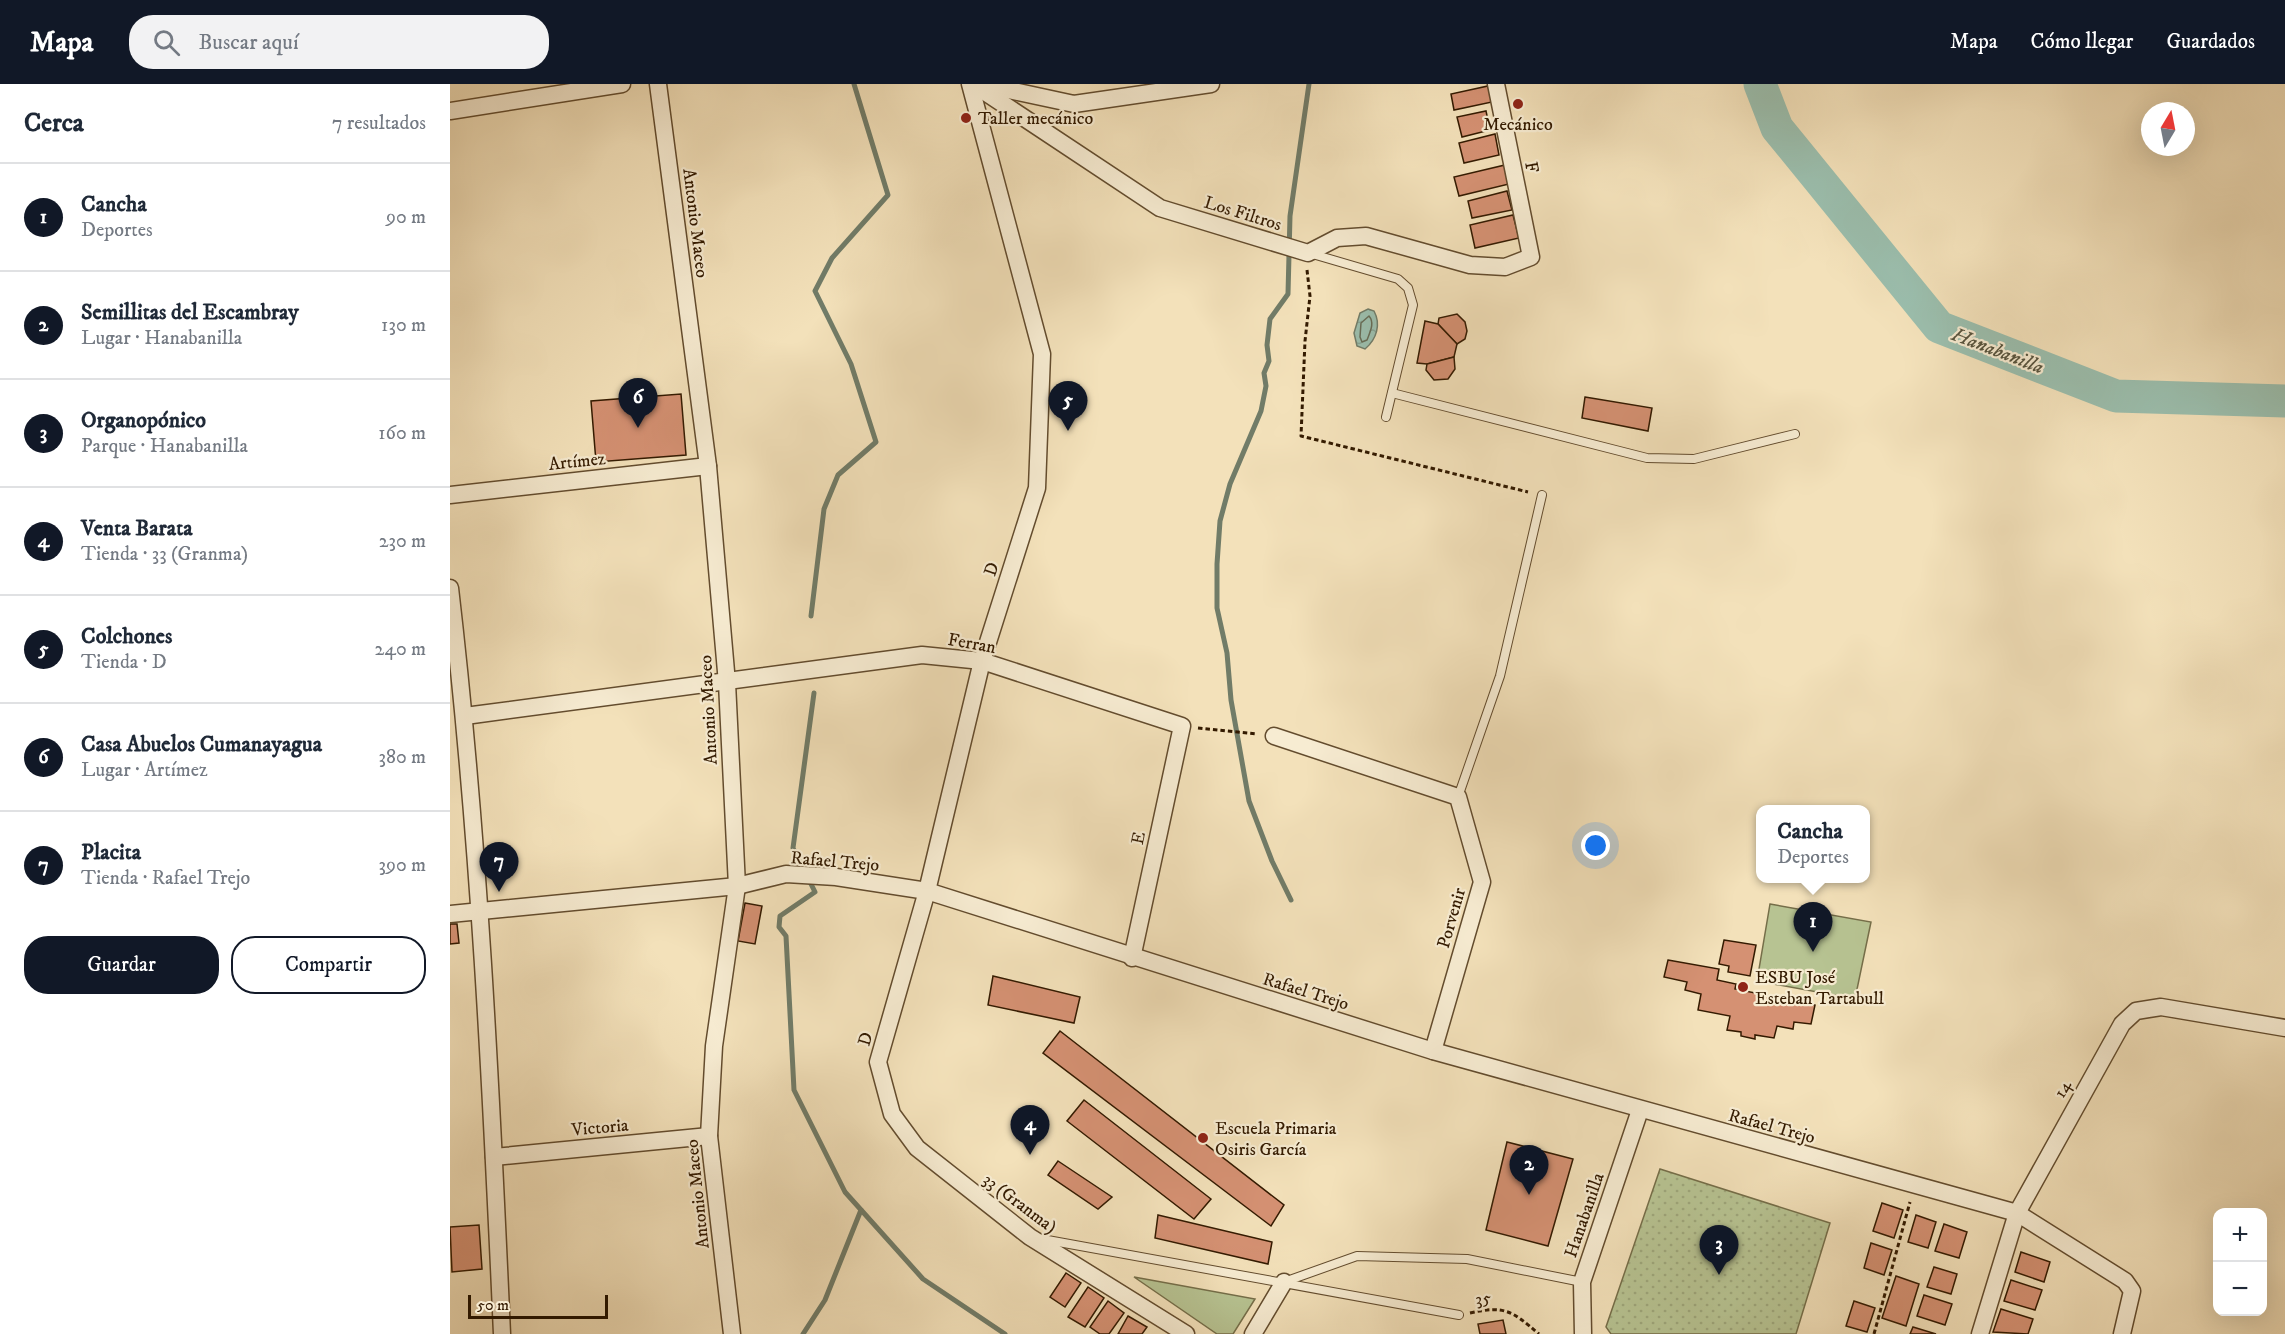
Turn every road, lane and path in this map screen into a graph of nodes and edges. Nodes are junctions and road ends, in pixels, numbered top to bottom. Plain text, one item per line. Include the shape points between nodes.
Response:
1 (622, 84) edge
2 (658, 84) edge
3 (971, 84) edge
4 (981, 84) edge
5 (1211, 84) edge
6 (1496, 84) edge
7 (450, 111) edge
8 (1308, 253) junction
9 (1392, 393) junction
10 (1386, 417) dead end
11 (1795, 434) dead end
12 (708, 466) junction
13 (450, 495) edge
14 (1542, 495) dead end
15 (450, 588) edge
16 (982, 661) junction
17 (727, 683) junction
18 (465, 716) junction
19 (1182, 726) junction
20 (1274, 736) joint
21 (1458, 797) junction
22 (737, 886) junction
23 (927, 891) junction
24 (480, 912) junction
25 (450, 914) edge
26 (1132, 958) junction
27 (2285, 1028) edge
28 (1433, 1051) junction
29 (878, 1062) joint
30 (1640, 1110) junction
31 (709, 1136) junction
32 (494, 1157) junction
33 (1915, 1185) junction
34 (2017, 1213) junction
35 (1030, 1237) junction
36 (1284, 1282) junction
37 (1582, 1282) junction
38 (1459, 1316) joint
39 (502, 1334) edge
40 (732, 1334) edge
41 (1186, 1334) edge
42 (1253, 1334) edge
43 (1539, 1334) edge
44 (1583, 1334) edge
45 (1874, 1334) edge
46 (1980, 1334) edge
47 (2122, 1334) edge

1 - 7 street
2 - 12 street, Antonio Maceo
3 - 8 street, Los Filtros via 1160,208
3 - 16 street, D via 1042,354 1037,488
4 - 5 street via 1074,104
6 - 8 street, F via 1531,257 1505,267 1470,264 1366,237 1337,238
8 - 9 lane via 1398,279 1408,288 1413,305
9 - 10 lane
9 - 11 lane via 1647,458 1694,459
12 - 13 street, Artímez
12 - 17 street, Antonio Maceo
14 - 21 lane via 1500,676
15 - 18 street
16 - 17 street, Ferran via 922,655
16 - 19 street, Ferran
16 - 23 street, D
17 - 18 street, Ferran
17 - 22 street, Antonio Maceo
18 - 24 street
19 - 20 path
19 - 26 street, E
20 - 21 street
21 - 28 street, Porvenir via 1482,882
22 - 23 street, Rafael Trejo via 786,874 836,877
22 - 24 street, Rafael Trejo
22 - 31 street, Antonio Maceo via 714,1046
23 - 26 street, Rafael Trejo
23 - 29 street, D
24 - 25 street, Rafael Trejo
24 - 32 street
26 - 28 street, Rafael Trejo
27 - 34 street, 14 via 2161,1007 2136,1011 2122,1024
28 - 30 street, Rafael Trejo
29 - 35 street, 33 (Granma) via 892,1114 917,1148
30 - 33 street, Rafael Trejo
30 - 37 street, Hanabanilla
31 - 32 street, Victoria
31 - 40 street, Antonio Maceo
32 - 39 street
33 - 34 street, Rafael Trejo
33 - 45 path
34 - 46 street, 14
34 - 47 street, Rafael Trejo via 2125,1281 2132,1291
35 - 36 lane
35 - 41 street, 33 (Granma)
36 - 37 lane via 1357,1256 1467,1259
36 - 38 lane
36 - 42 street
37 - 44 street, Hanabanilla
38 - 43 path, 35 via 1496,1307

